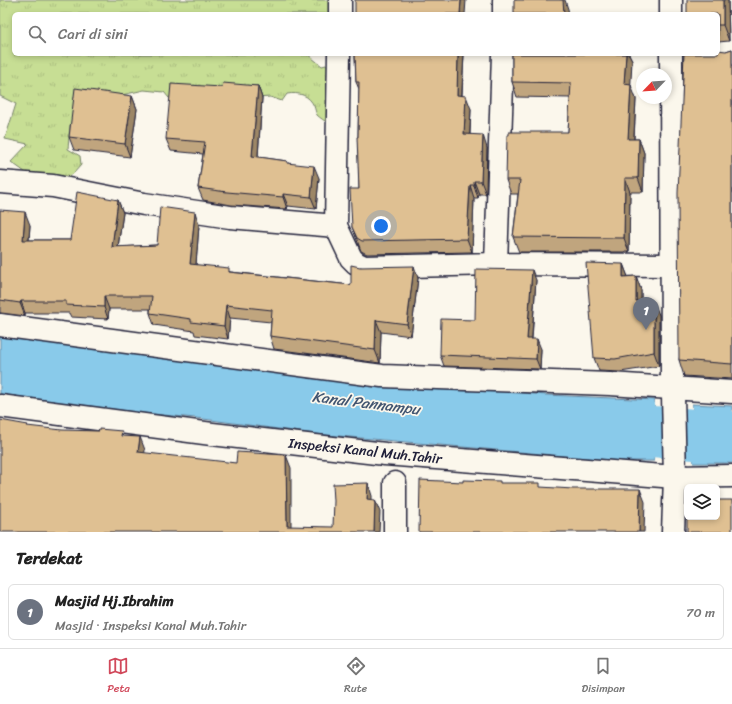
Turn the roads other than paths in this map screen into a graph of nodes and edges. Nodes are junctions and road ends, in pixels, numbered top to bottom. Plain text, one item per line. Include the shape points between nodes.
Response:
1 (340, 0) edge
2 (504, 0) edge
3 (671, 0) edge
4 (340, 12) edge
5 (504, 12) edge
6 (671, 12) edge
7 (339, 56) edge
8 (503, 56) edge
9 (671, 56) edge
10 (0, 182) edge
11 (336, 226) junction
12 (496, 264) junction
13 (672, 265) junction
14 (0, 325) edge
15 (672, 392) junction
16 (732, 392) edge
17 (0, 406) edge
18 (674, 469) junction
19 (732, 476) edge
20 (395, 483) dead end
21 (395, 532) edge
22 (673, 532) edge

1 - 4 street
2 - 5 street
3 - 6 street
7 - 11 street
8 - 12 street
9 - 13 street
10 - 11 street via 53,186 144,204 230,217
11 - 12 street via 351,258 356,264 364,267
12 - 13 street
13 - 15 street
14 - 15 street via 382,376 610,384
15 - 16 street
15 - 18 street
17 - 18 street, Inspeksi Kanal Muh.Tahir via 385,454
18 - 19 street, Inspeksi Kanal Muh.Tahir
18 - 22 street
20 - 21 street

